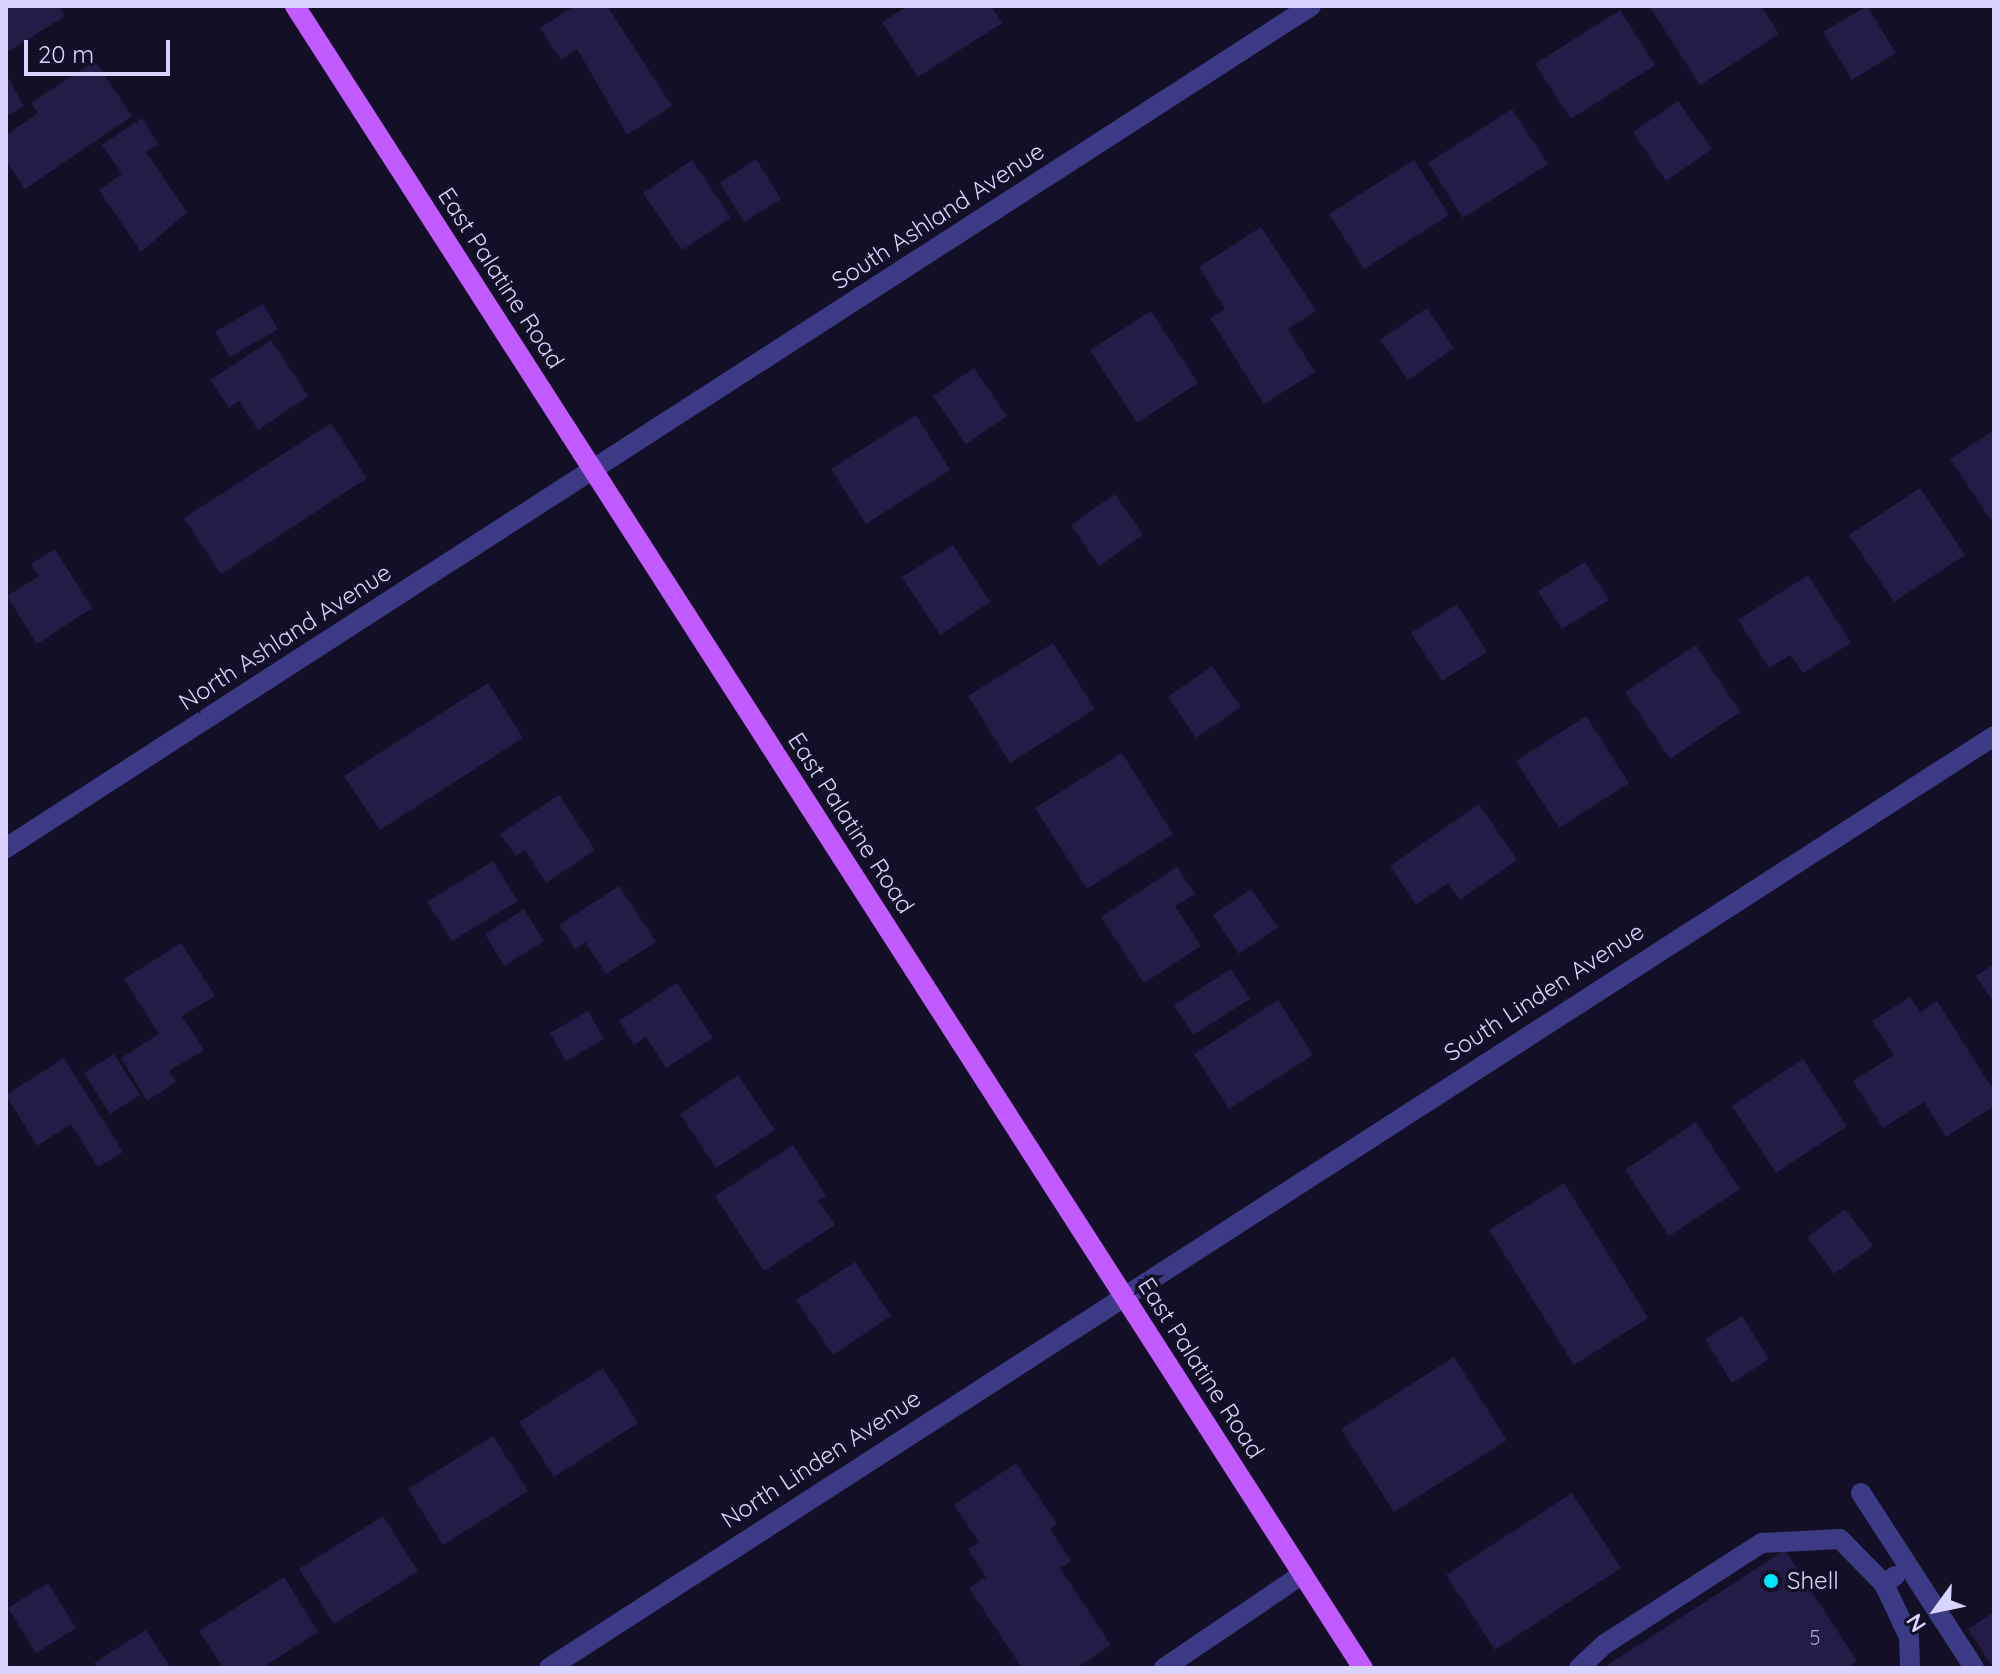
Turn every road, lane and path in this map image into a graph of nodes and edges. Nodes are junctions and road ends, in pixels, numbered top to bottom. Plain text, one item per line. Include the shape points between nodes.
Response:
1 (295, 6) edge
2 (1311, 6) edge
3 (593, 470) junction
4 (1994, 736) edge
5 (6, 848) edge
6 (1122, 1293) junction
7 (1861, 1493) dead end
8 (1908, 1567) junction
9 (1303, 1574) junction
10 (1884, 1584) junction
11 (549, 1668) edge
12 (1164, 1668) edge
13 (1363, 1668) edge
14 (1579, 1668) edge
15 (1910, 1668) edge
16 (1974, 1668) edge

1 - 3 main road, East Palatine Road
2 - 3 street, South Ashland Avenue
3 - 5 street, North Ashland Avenue
3 - 6 main road, East Palatine Road
4 - 6 street, South Linden Avenue
6 - 9 main road, East Palatine Road
6 - 11 street, North Linden Avenue
7 - 8 street
8 - 10 street
8 - 16 street
9 - 12 street
9 - 13 main road, East Palatine Road
10 - 14 street via 1840,1539 1762,1543 1605,1644
10 - 15 street via 1909,1637

